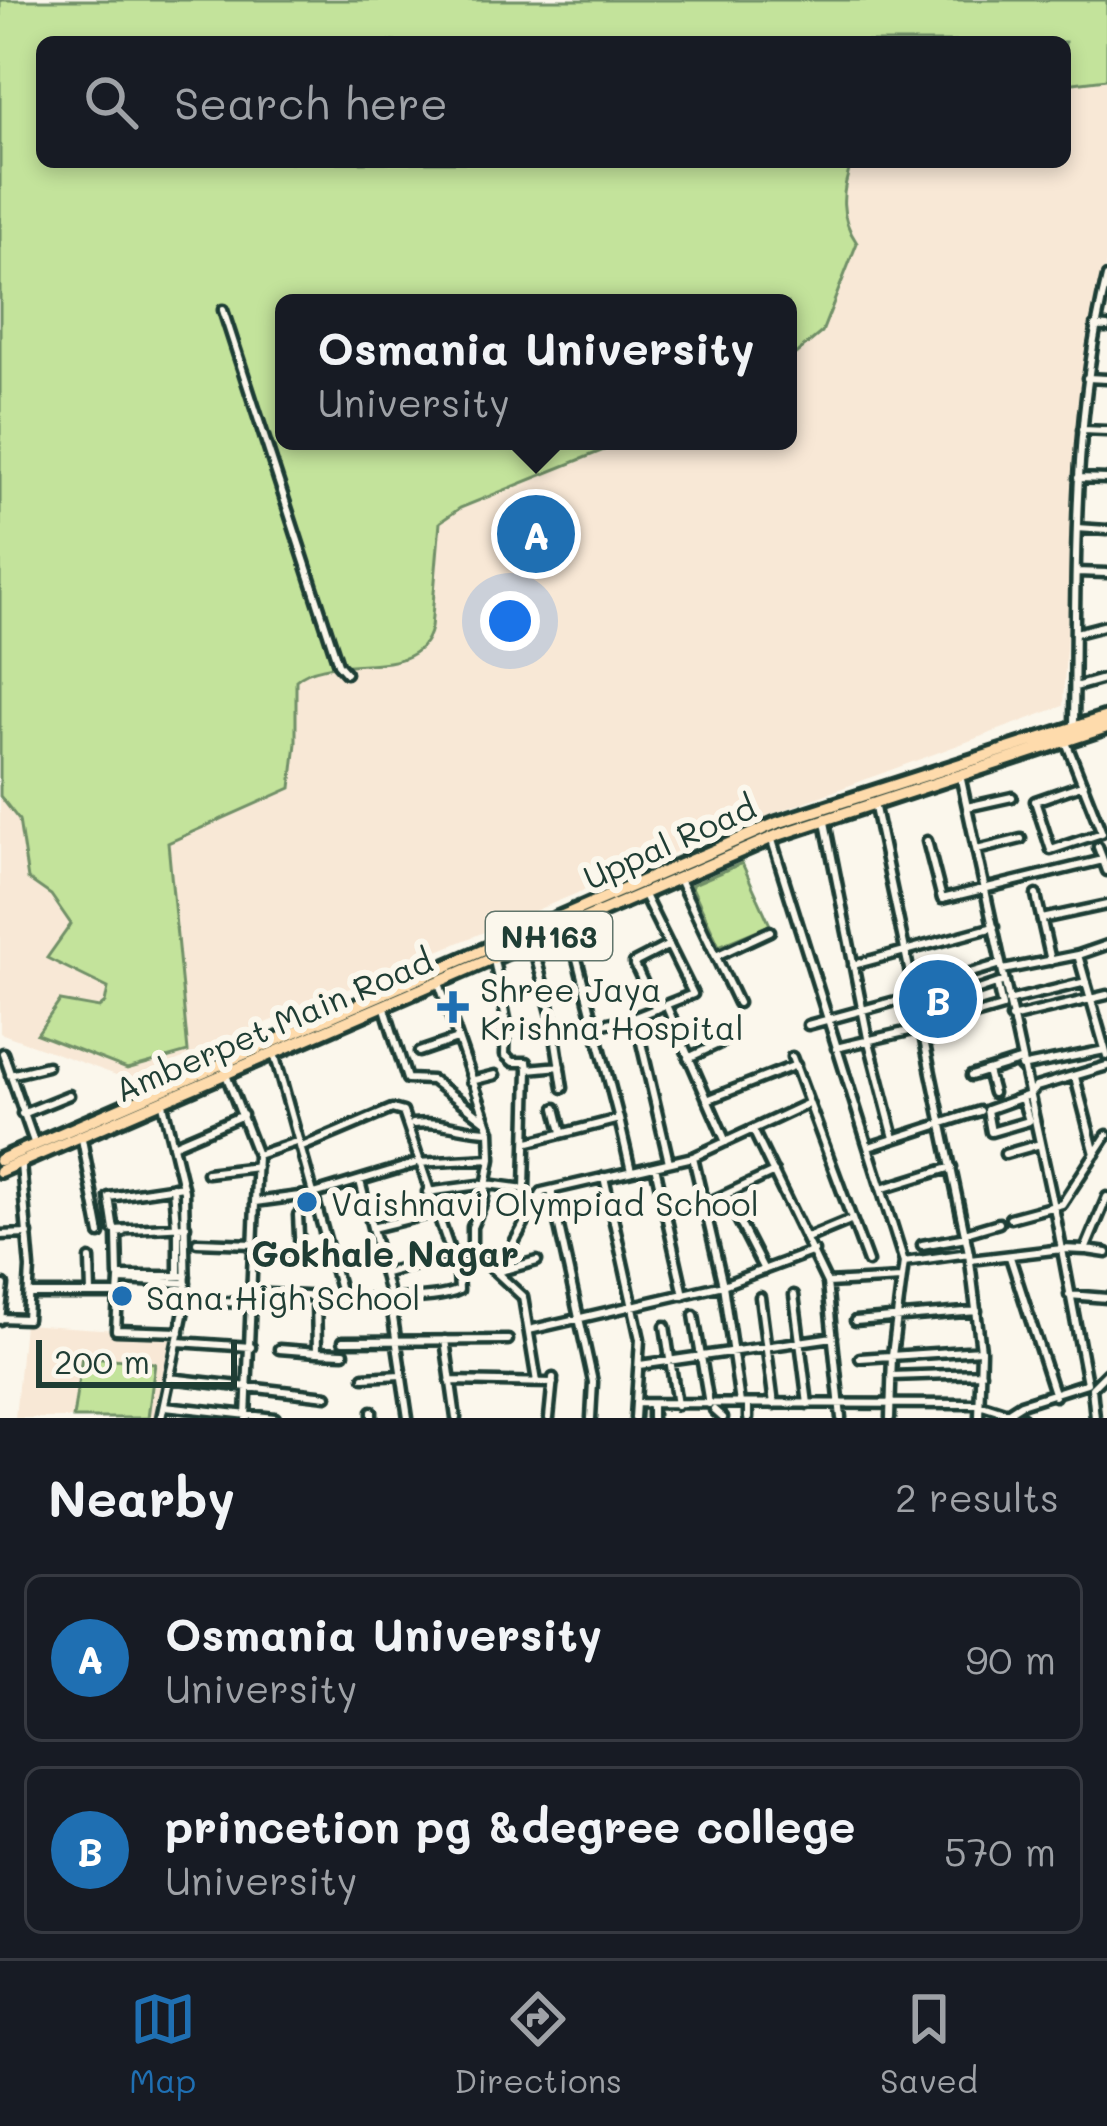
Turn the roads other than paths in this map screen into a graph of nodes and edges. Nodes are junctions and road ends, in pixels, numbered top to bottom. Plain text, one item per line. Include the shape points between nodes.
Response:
1 (1107, 277) edge
2 (223, 310) dead end
3 (1095, 326) junction
4 (1107, 327) edge
5 (1087, 378) junction
6 (1107, 379) edge
7 (1082, 430) junction
8 (1107, 430) edge
9 (1078, 478) junction
10 (1107, 479) edge
11 (1077, 528) junction
12 (1107, 530) edge
13 (1076, 572) junction
14 (1107, 573) edge
15 (1107, 625) edge
16 (1076, 633) junction
17 (346, 673) dead end
18 (1107, 678) edge
19 (1075, 687) junction
20 (1107, 716) edge
21 (1107, 727) edge
22 (1072, 736) junction
23 (960, 775) junction
24 (1084, 784) junction
25 (1012, 797) dead end
26 (874, 803) junction
27 (967, 807) junction
28 (824, 819) junction
29 (769, 832) junction
30 (1021, 839) dead end
31 (927, 841) dead end
32 (1098, 847) dead end
33 (976, 850) junction
34 (1103, 860) junction
35 (1107, 871) edge
36 (678, 878) junction
37 (985, 887) junction
38 (643, 893) junction
39 (1036, 896) dead end
40 (1107, 905) edge
41 (1042, 919) junction
42 (567, 922) junction
43 (994, 927) junction
44 (770, 931) dead end
45 (532, 943) junction
46 (669, 945) junction
47 (1107, 945) edge
48 (904, 952) junction
49 (1078, 955) junction
50 (716, 956) junction
51 (494, 959) junction
52 (1051, 961) junction
53 (853, 965) junction
54 (1003, 967) junction
55 (439, 982) junction
56 (1001, 982) junction
57 (1087, 982) junction
58 (914, 993) junction
59 (1107, 994) edge
60 (1092, 998) junction
61 (1008, 1001) junction
62 (738, 1003) dead end
63 (384, 1005) junction
64 (666, 1005) junction
65 (862, 1008) junction
66 (656, 1009) junction
67 (635, 1017) junction
68 (1010, 1018) junction
69 (827, 1020) junction
70 (960, 1024) dead end
71 (808, 1025) dead end
72 (595, 1026) junction
73 (922, 1031) junction
74 (731, 1038) dead end
75 (868, 1038) junction
76 (458, 1039) junction
77 (1105, 1047) edge
78 (836, 1048) junction
79 (16, 1049) dead end
80 (419, 1052) dead end
81 (274, 1053) junction
82 (2, 1054) edge
83 (688, 1058) junction
84 (1021, 1064) junction
85 (47, 1066) dead end
86 (560, 1066) junction
87 (1107, 1066) edge
88 (224, 1068) junction
89 (528, 1069) junction
90 (987, 1071) junction
91 (10, 1075) junction
92 (495, 1075) dead end
93 (971, 1076) dead end
94 (1075, 1077) junction
95 (470, 1082) junction
96 (563, 1088) dead end
97 (993, 1093) dead end
98 (69, 1095) dead end
99 (161, 1096) junction
100 (1026, 1097) junction
101 (707, 1100) junction
102 (807, 1104) junction
103 (556, 1108) dead end
104 (980, 1111) dead end
105 (22, 1114) junction
106 (244, 1114) junction
107 (619, 1119) junction
108 (943, 1123) junction
109 (413, 1124) dead end
110 (489, 1126) junction
111 (753, 1130) junction
112 (562, 1132) junction
113 (81, 1135) junction
114 (1107, 1136) edge
115 (894, 1138) junction
116 (529, 1142) junction
117 (726, 1142) junction
118 (175, 1144) junction
119 (301, 1144) junction
120 (1040, 1144) junction
121 (35, 1145) junction
122 (869, 1147) junction
123 (1005, 1154) dead end
124 (1095, 1154) junction
125 (257, 1155) junction
126 (693, 1157) junction
127 (19, 1158) junction
128 (491, 1159) junction
129 (0, 1160) edge
130 (669, 1162) junction
131 (418, 1163) junction
132 (655, 1166) junction
133 (257, 1167) junction
134 (952, 1167) junction
135 (0, 1171) edge
136 (631, 1171) junction
137 (774, 1172) junction
138 (207, 1173) dead end
139 (604, 1177) junction
140 (359, 1181) junction
141 (487, 1184) junction
142 (183, 1186) junction
143 (173, 1187) junction
144 (884, 1188) junction
145 (551, 1190) junction
146 (427, 1192) junction
147 (314, 1194) junction
148 (726, 1196) junction
149 (1107, 1197) edge
150 (255, 1202) junction
151 (703, 1205) junction
152 (1054, 1207) junction
153 (434, 1212) junction
154 (298, 1215) dead end
155 (1010, 1218) dead end
156 (1097, 1219) junction
157 (849, 1220) junction
158 (1107, 1220) edge
159 (999, 1223) dead end
160 (182, 1228) junction
161 (372, 1228) junction
162 (28, 1234) junction
163 (100, 1234) dead end
164 (0, 1235) edge
165 (965, 1235) junction
166 (807, 1238) junction
167 (196, 1242) dead end
168 (922, 1245) dead end
169 (253, 1248) junction
170 (1062, 1249) junction
171 (472, 1250) junction
172 (1085, 1250) junction
173 (814, 1251) junction
174 (1107, 1253) edge
175 (300, 1255) junction
176 (1010, 1255) junction
177 (331, 1256) junction
178 (449, 1256) junction
179 (970, 1257) junction
180 (90, 1259) dead end
181 (537, 1261) dead end
182 (868, 1262) dead end
183 (904, 1262) junction
184 (764, 1270) junction
185 (498, 1272) junction
186 (385, 1273) junction
187 (184, 1278) junction
188 (902, 1279) junction
189 (827, 1283) junction
190 (4, 1285) dead end
191 (723, 1286) junction
192 (253, 1293) junction
193 (29, 1294) junction
194 (91, 1294) junction
195 (114, 1294) dead end
196 (684, 1294) junction
197 (794, 1294) dead end
198 (1069, 1294) junction
199 (316, 1296) junction
200 (342, 1297) junction
201 (760, 1297) dead end
202 (390, 1298) junction
203 (1106, 1299) edge
204 (186, 1300) junction
205 (253, 1303) junction
206 (633, 1308) junction
207 (977, 1311) junction
208 (694, 1315) dead end
209 (0, 1318) edge
210 (579, 1318) junction
211 (896, 1318) junction
212 (855, 1321) dead end
213 (665, 1326) dead end
214 (528, 1331) junction
215 (180, 1332) junction
216 (833, 1336) junction
217 (445, 1340) junction
218 (508, 1340) dead end
219 (343, 1341) dead end
220 (398, 1341) junction
221 (178, 1342) junction
222 (800, 1342) junction
223 (250, 1347) junction
224 (279, 1348) dead end
225 (765, 1348) junction
226 (981, 1350) junction
227 (317, 1352) junction
228 (733, 1352) junction
229 (344, 1353) dead end
230 (892, 1355) junction
231 (700, 1356) junction
232 (860, 1358) dead end
233 (670, 1362) junction
234 (640, 1365) junction
235 (981, 1373) junction
236 (1107, 1373) edge
237 (401, 1375) junction
238 (891, 1376) junction
239 (364, 1377) dead end
240 (169, 1378) junction
241 (450, 1381) junction
242 (537, 1382) junction
243 (249, 1388) junction
244 (327, 1396) dead end
245 (1055, 1396) junction
246 (637, 1403) junction
247 (744, 1403) junction
248 (841, 1403) junction
249 (652, 1404) junction
250 (778, 1404) junction
251 (811, 1404) junction
252 (890, 1404) junction
253 (979, 1404) junction
254 (679, 1405) junction
255 (164, 1406) junction
256 (715, 1411) edge
257 (1010, 1411) junction
258 (246, 1417) edge
259 (161, 1418) edge
260 (275, 1418) edge
261 (408, 1418) edge
262 (456, 1418) edge
263 (549, 1418) edge
264 (591, 1418) edge
265 (635, 1418) edge
266 (652, 1418) edge
267 (681, 1418) edge
268 (748, 1418) edge
269 (783, 1418) edge
270 (815, 1418) edge
271 (842, 1418) edge
272 (890, 1418) edge
273 (979, 1418) edge
274 (1023, 1418) edge
275 (1095, 1418) edge

1 - 3 street
2 - 17 street
3 - 4 street
3 - 5 street
5 - 6 street
5 - 7 street
7 - 8 street
7 - 9 street
9 - 10 street
9 - 11 street
11 - 12 street
11 - 13 street
13 - 14 street
13 - 16 street
15 - 16 street
16 - 19 street
18 - 19 street
19 - 22 street
20 - 22 highway, Uppal Road / NH163
21 - 22 highway, Amberpet Main Road / NH163
22 - 23 highway, Amberpet Main Road / NH163
22 - 24 street
22 - 29 highway, Uppal Road / NH163
23 - 26 highway, Amberpet Main Road / NH163
23 - 27 street
24 - 24 street via 1102,833 1051,850 1035,801
25 - 27 street
26 - 28 highway, Amberpet Main Road / NH163
26 - 48 street
27 - 33 street
28 - 29 highway, Amberpet Main Road / NH163
28 - 53 street
29 - 36 highway, Amberpet Main Road / NH163
29 - 42 highway, Uppal Road / NH163
29 - 69 street
30 - 33 street
31 - 37 street via 942,899
32 - 34 street
33 - 37 street
34 - 35 street
34 - 37 street
36 - 38 highway, Amberpet Main Road / NH163
36 - 50 street
37 - 43 street
38 - 42 highway, Amberpet Main Road / NH163
38 - 46 street
39 - 41 street
40 - 41 street
41 - 52 street
42 - 45 highway, Amberpet Main Road / NH163
42 - 72 street
42 - 88 highway, Uppal Road / NH163
43 - 48 street
43 - 54 street
44 - 50 street
45 - 51 highway, Amberpet Main Road / NH163
45 - 86 street
46 - 64 street via 693,994
46 - 66 street via 634,963
47 - 49 street
48 - 53 street
48 - 58 street
49 - 52 street
49 - 57 street
50 - 62 street
51 - 55 highway, Amberpet Main Road / NH163
51 - 89 street via 505,1055
52 - 54 street
53 - 65 street
54 - 56 street
54 - 58 street
55 - 63 highway, Amberpet Main Road / NH163
55 - 76 street
56 - 56 street via 958,998 964,1018 1003,1007
56 - 61 street
57 - 60 street
57 - 61 street
58 - 65 street
58 - 73 street
59 - 60 street
60 - 68 street
60 - 77 street
61 - 68 street
63 - 81 highway, Amberpet Main Road / NH163
63 - 110 street via 407,1079 434,1082
64 - 66 street
64 - 83 street
65 - 69 street
65 - 75 street
66 - 67 street
67 - 72 street
67 - 130 street
68 - 84 street
69 - 71 street
69 - 78 street
70 - 73 street
72 - 107 street
73 - 75 street
73 - 108 street
74 - 83 street
75 - 78 street
75 - 115 street
76 - 80 street
76 - 95 street
77 - 84 street
78 - 122 street
79 - 82 street
81 - 88 highway, Amberpet Main Road / NH163
81 - 119 street
82 - 91 street
83 - 101 street
84 - 90 street
84 - 100 street
85 - 91 street
86 - 89 street
86 - 96 street
87 - 94 street
88 - 99 highway, Amberpet Main Road / NH163
88 - 106 street
89 - 116 street
90 - 93 street
90 - 97 street
91 - 105 street
92 - 95 street
94 - 100 street
94 - 124 street
95 - 110 street
98 - 105 street
99 - 113 highway, Amberpet Main Road / NH163
99 - 118 street
99 - 121 highway, NH163
100 - 100 street via 986,1111 991,1132 1029,1121
100 - 120 street
101 - 102 street via 794,1061
101 - 117 street
102 - 111 street
102 - 157 street
103 - 112 street
104 - 108 street
105 - 121 street
106 - 118 street
106 - 125 street
107 - 112 street
107 - 136 street
108 - 115 street
108 - 134 street
109 - 110 street
110 - 128 street
111 - 117 street
111 - 137 street
112 - 116 street
113 - 127 highway, Amberpet Main Road / NH163
113 - 163 street
114 - 124 street
115 - 122 street
116 - 141 street via 525,1189
117 - 126 street
118 - 142 street
119 - 125 street
119 - 131 street via 398,1108
119 - 147 street
120 - 123 street
120 - 152 street
121 - 127 highway, NH163
122 - 144 street
124 - 152 street
125 - 133 street
126 - 130 street
126 - 151 street
127 - 129 highway, NH163
127 - 135 highway, Amberpet Main Road / NH163
127 - 162 street
128 - 131 street
128 - 141 street
130 - 132 street
131 - 140 street
131 - 146 street
132 - 136 street
132 - 196 street
133 - 138 street
133 - 150 street
134 - 144 street
134 - 165 street
136 - 139 street
137 - 148 street
137 - 166 street
139 - 145 street
139 - 206 street
140 - 147 street
140 - 161 street
141 - 146 street
141 - 171 street
142 - 143 street
142 - 160 street
143 - 160 street
143 - 160 street via 109,1197 114,1230
144 - 183 street
145 - 185 street via 537,1199
145 - 210 street
146 - 153 street
147 - 150 street
147 - 177 street
148 - 151 street
148 - 184 street
149 - 156 street
150 - 169 street
151 - 191 street
152 - 155 street
152 - 170 street
153 - 161 street
153 - 178 street
154 - 175 street
156 - 158 street
156 - 172 street
157 - 166 street
157 - 182 street
159 - 165 street
160 - 187 street
160 - 187 street via 116,1233 118,1276
161 - 186 street
162 - 164 street
162 - 193 street
165 - 168 street
165 - 179 street
166 - 173 street
167 - 169 street
169 - 175 street
169 - 192 street
170 - 172 street
170 - 176 street
170 - 198 street
171 - 178 street
171 - 185 street
172 - 174 street
173 - 184 street
173 - 189 street
175 - 177 street
176 - 179 street
176 - 245 street
177 - 200 street
178 - 186 street
178 - 202 street via 456,1292
179 - 183 street
179 - 207 street
180 - 194 street
181 - 185 street
183 - 188 street
184 - 191 street
185 - 214 street via 523,1297
186 - 202 street
187 - 204 street
187 - 215 street via 119,1280 116,1330
188 - 189 street
188 - 211 street
189 - 216 street
190 - 209 street
191 - 196 street
191 - 228 street
192 - 199 street
192 - 205 street
193 - 194 street
193 - 209 street via 26,1319
194 - 195 street
196 - 206 street
197 - 222 street
198 - 203 street
198 - 245 street via 1087,1382
199 - 200 street
199 - 227 street
200 - 202 street
201 - 225 street
202 - 220 street
204 - 205 street
204 - 215 street
205 - 223 street
206 - 210 street
206 - 234 street
207 - 211 street
207 - 226 street
208 - 231 street
210 - 214 street
210 - 264 street via 593,1382
211 - 212 street
211 - 230 street
213 - 233 street
214 - 242 street
215 - 221 street
216 - 222 street
216 - 248 street
217 - 218 street
217 - 220 street
217 - 241 street
219 - 220 street
220 - 237 street
221 - 223 street
221 - 240 street
222 - 225 street
222 - 251 street
223 - 243 street
224 - 227 street
225 - 228 street
225 - 250 street
226 - 230 street
226 - 235 street
227 - 229 street
228 - 231 street
228 - 247 street
230 - 232 street
230 - 238 street
231 - 233 street
231 - 256 street
233 - 234 street
233 - 254 street
234 - 246 street
235 - 238 street
235 - 253 street
236 - 275 street via 1092,1388
237 - 239 street
237 - 261 street
238 - 252 street
240 - 243 street
240 - 255 street
241 - 242 street
241 - 262 street
242 - 263 street via 553,1380
243 - 244 street
243 - 258 street
245 - 257 street
246 - 249 street
246 - 265 street
247 - 250 street
247 - 256 street
247 - 268 street
248 - 251 street
248 - 252 street
248 - 271 street
249 - 254 street
249 - 266 street
250 - 251 street
250 - 269 street
251 - 270 street
252 - 253 street
252 - 272 street
253 - 257 street
253 - 273 street
254 - 256 street
254 - 267 street
255 - 258 street
255 - 259 street
257 - 274 street
258 - 260 street

